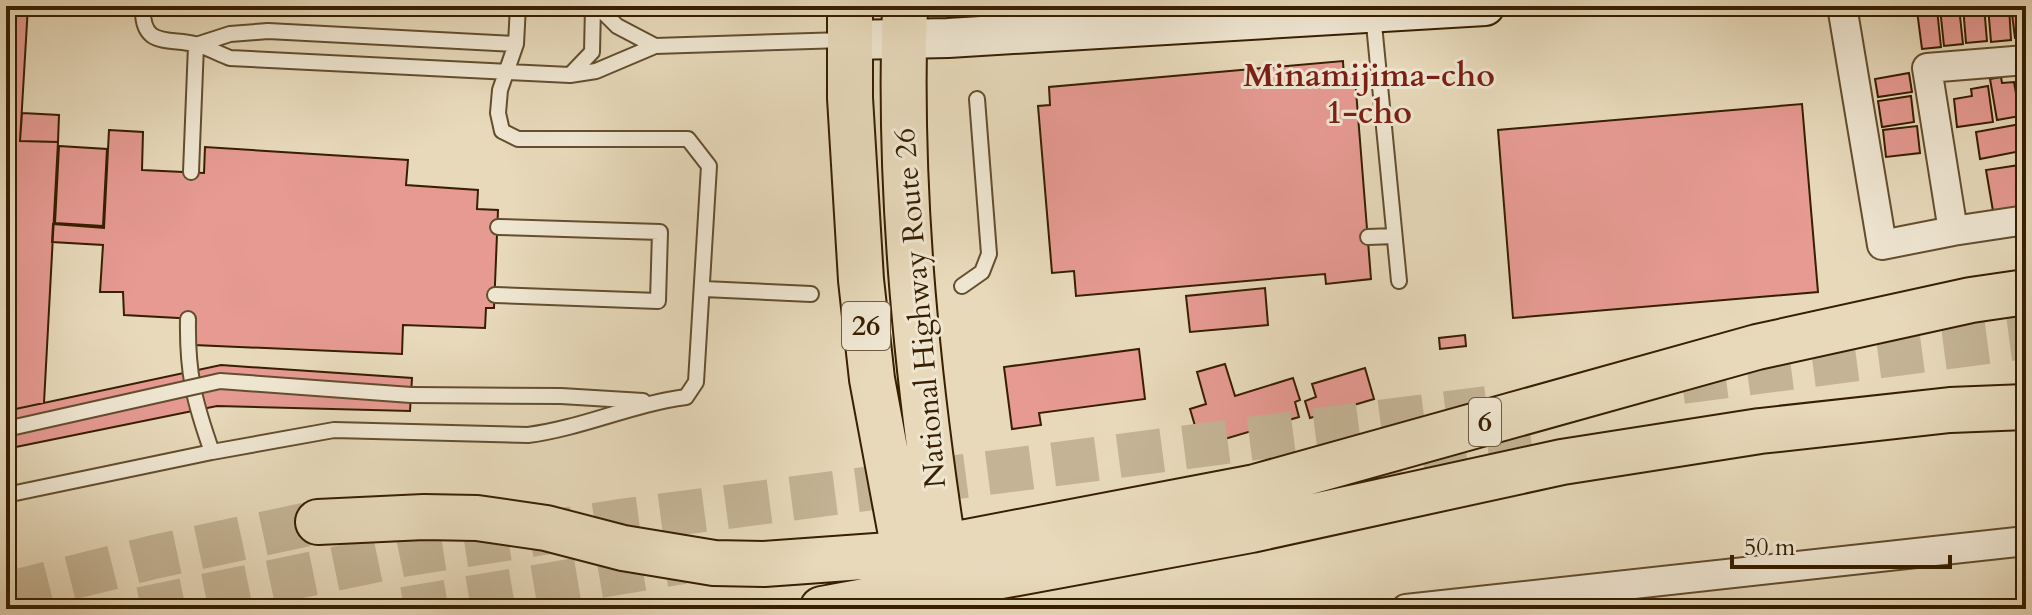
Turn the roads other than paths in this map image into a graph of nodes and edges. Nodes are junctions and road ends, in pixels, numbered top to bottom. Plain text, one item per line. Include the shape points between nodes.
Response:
1 (143, 6) edge
2 (518, 6) edge
3 (595, 6) edge
4 (1485, 6) edge
5 (1842, 6) edge
6 (1373, 14) junction
7 (849, 23) edge
8 (905, 23) edge
9 (516, 44) junction
10 (196, 45) junction
11 (655, 46) junction
12 (2026, 60) edge
13 (505, 71) junction
14 (570, 75) junction
15 (977, 99) dead end
16 (191, 172) dead end
17 (2026, 220) edge
18 (498, 227) dead end
19 (1953, 231) junction
20 (1394, 236) junction
21 (1368, 237) dead end
22 (1399, 281) dead end
23 (962, 286) dead end
24 (704, 289) junction
25 (2026, 292) edge
26 (811, 294) dead end
27 (495, 295) dead end
28 (188, 319) dead end
29 (652, 401) junction
30 (2026, 407) edge
31 (6, 429) edge
32 (212, 452) junction
33 (6, 495) edge
34 (318, 522) tunnel mouth
35 (2026, 541) edge
36 (930, 583) edge
37 (822, 609) edge
38 (1406, 609) edge

1 - 10 lane via 146,28 157,40
2 - 9 lane
3 - 11 lane via 617,26
3 - 14 lane via 592,52
4 - 6 street
5 - 19 street via 1882,245
6 - 8 street
6 - 20 lane
7 - 8 street
7 - 11 lane
7 - 36 highway, National Highway Route 26 / 26 via 861,280 872,379
8 - 36 highway, National Highway Route 26 / 26 via 907,213
9 - 10 lane via 268,31 230,34
9 - 13 lane
10 - 13 lane via 230,58
10 - 16 lane
11 - 14 lane via 596,71
12 - 19 street via 1927,68
13 - 14 lane
13 - 24 lane via 498,113 502,131 518,139 688,139 709,166
15 - 23 lane via 989,254 982,272
17 - 19 street
18 - 27 lane via 660,232 658,301
20 - 21 lane
20 - 22 lane
24 - 26 lane
24 - 29 lane via 696,382 686,397
25 - 36 highway, 6 via 1757,347
28 - 32 lane via 192,393
29 - 31 lane, bridge via 411,395 220,381
29 - 32 lane via 558,431 528,435 334,430
30 - 36 highway, 6 via 1760,431 1562,462 1251,530
32 - 33 lane
34 - 36 highway via 477,518 714,563
35 - 38 street
36 - 37 highway

